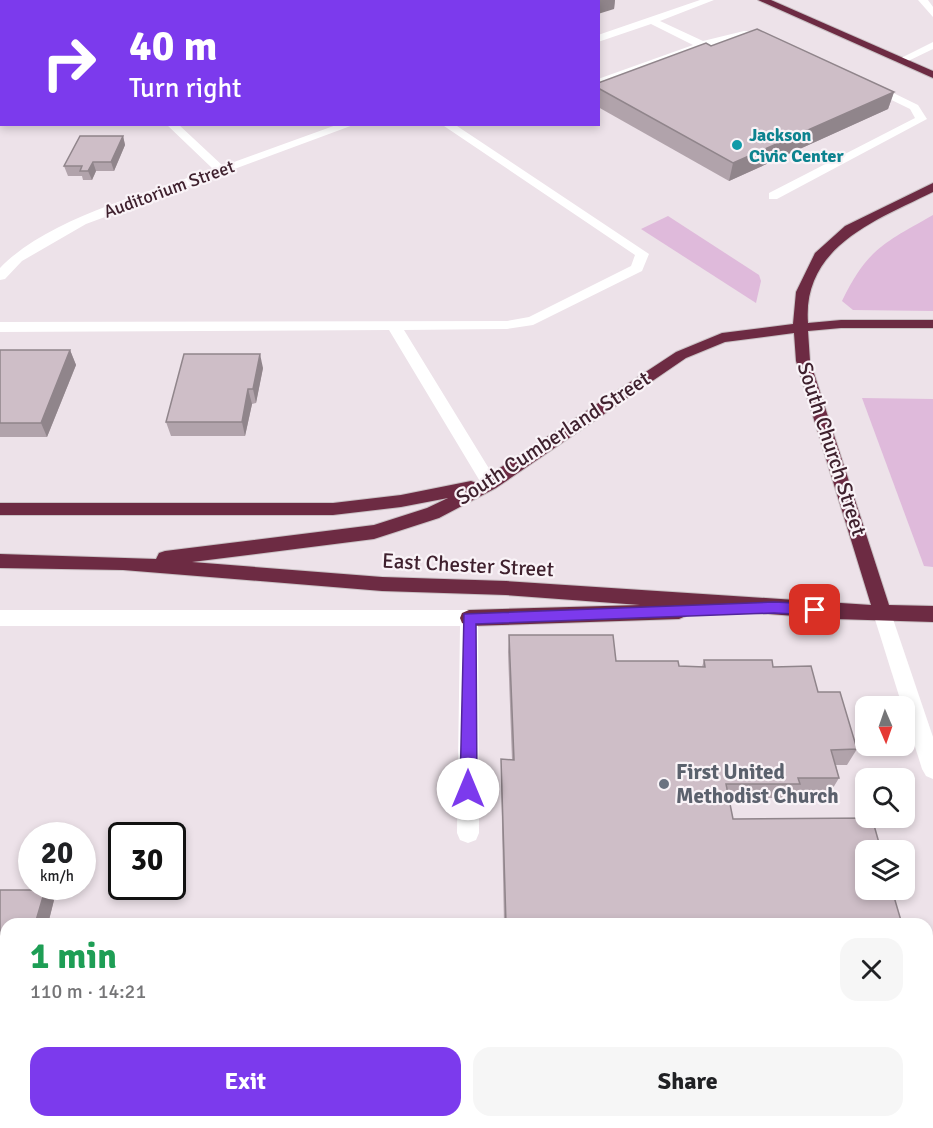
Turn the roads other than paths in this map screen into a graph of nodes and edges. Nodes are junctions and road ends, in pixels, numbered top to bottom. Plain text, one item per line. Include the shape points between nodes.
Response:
1 (709, 0) edge
2 (763, 0) edge
3 (923, 0) edge
4 (933, 14) edge
5 (651, 20) junction
6 (600, 38) edge
7 (779, 42) edge
8 (702, 45) junction
9 (933, 45) edge
10 (900, 61) junction
11 (933, 75) edge
12 (600, 82) edge
13 (862, 82) edge
14 (173, 126) edge
15 (345, 126) edge
16 (449, 126) edge
17 (221, 170) junction
18 (933, 187) edge
19 (773, 196) dead end
20 (0, 276) edge
21 (933, 324) edge
22 (395, 325) junction
23 (0, 327) edge
24 (800, 327) junction
25 (490, 484) junction
26 (0, 509) edge
27 (5, 561) edge
28 (123, 563) junction
29 (774, 607) junction
30 (882, 613) junction
31 (933, 614) edge
32 (0, 618) edge
33 (469, 618) junction
34 (933, 769) edge
35 (468, 832) dead end

1 - 5 street
2 - 10 highway
3 - 4 street
5 - 6 street
5 - 8 street
7 - 8 street via 750,33
8 - 12 street
9 - 10 street
10 - 11 highway
13 - 19 street via 914,106 921,119
14 - 17 street
15 - 17 street, Auditorium Street
16 - 22 street via 642,255 637,268 532,321 507,325
17 - 20 street, Auditorium Street via 81,221 17,258
18 - 24 highway, South Church Street via 850,229 820,256 803,292
21 - 24 highway, South Cumberland Street
22 - 23 street
22 - 25 street
24 - 25 highway, South Cumberland Street via 722,338 681,355
24 - 30 highway, South Church Street via 803,361
25 - 26 highway via 333,509
25 - 28 highway, South Cumberland Street via 433,513 375,532
27 - 28 highway, East Chester Street
28 - 29 highway, East Chester Street via 382,584 506,588
29 - 30 highway, East Chester Street
29 - 33 highway
30 - 31 highway, East Chester Street
30 - 34 street, South Church Street
32 - 33 street
33 - 35 street

